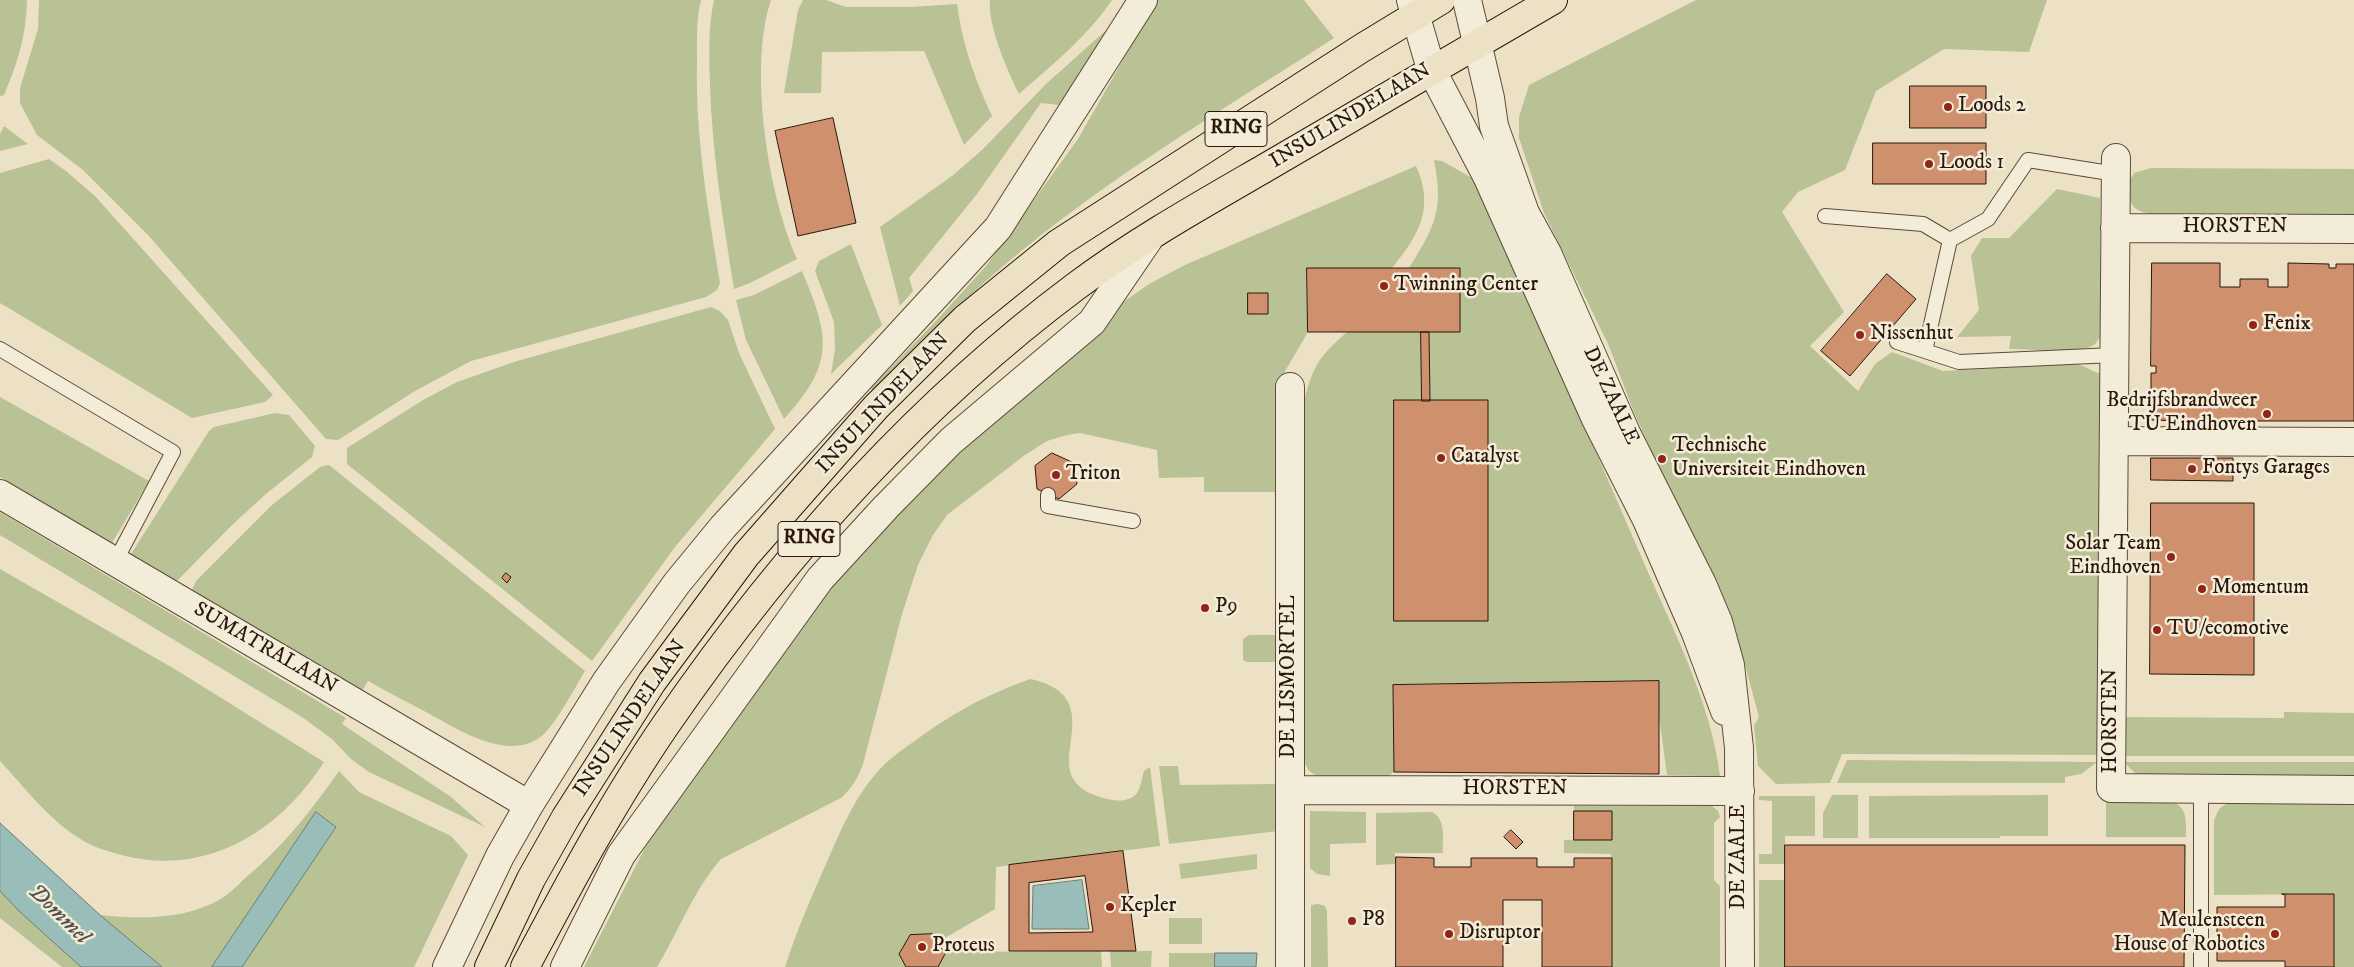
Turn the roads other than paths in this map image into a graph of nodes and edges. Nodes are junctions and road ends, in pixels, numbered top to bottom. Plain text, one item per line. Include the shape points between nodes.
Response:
1 (1143, 0) edge
2 (1441, 0) edge
3 (1467, 0) edge
4 (1552, 0) edge
5 (1413, 8) edge
6 (1478, 43) junction
7 (1432, 69) junction
8 (2116, 166) joint
9 (1825, 216) dead end
10 (2115, 228) junction
11 (2354, 229) edge
12 (1150, 237) junction
13 (1950, 240) junction
14 (1896, 342) dead end
15 (0, 349) edge
16 (1925, 351) junction
17 (2114, 355) junction
18 (1290, 387) dead end
19 (2114, 441) junction
20 (2354, 442) edge
21 (0, 494) edge
22 (1048, 494) dead end
23 (1133, 520) dead end
24 (115, 562) junction
25 (1739, 748) junction
26 (2201, 789) junction
27 (1290, 790) junction
28 (2354, 790) edge
29 (1740, 791) junction
30 (529, 805) junction
31 (448, 967) edge
32 (489, 967) edge
33 (526, 967) edge
34 (565, 967) edge
35 (1290, 967) edge
36 (1740, 967) edge
37 (2201, 967) edge

1 - 30 street, INSULINDELAAN via 998,228 722,527 606,682
2 - 5 main road, INSULINDELAAN / RING
3 - 6 street, DE ZAALE
4 - 6 main road, INSULINDELAAN / RING
5 - 7 street, DE ZAALE
5 - 32 main road, INSULINDELAAN / RING via 1058,243 965,319 876,407 746,555 652,682 566,817
6 - 7 main road, INSULINDELAAN / RING
6 - 25 street, DE ZAALE via 1494,126 1525,213 1547,253 1626,432 1718,622 1730,665
7 - 12 main road, INSULINDELAAN / RING
7 - 25 street, DE ZAALE via 1488,178 1596,419 1647,520 1696,633
8 - 10 street, HORSTEN
8 - 13 lane via 2028,160 1988,219
9 - 13 lane via 1923,224
10 - 11 street, HORSTEN
10 - 17 street, HORSTEN
12 - 33 main road, INSULINDELAAN / RING via 1076,287 980,365 885,455 778,573 667,723 601,829
12 - 34 street, INSULINDELAAN via 1092,322 951,441 820,579 621,855
13 - 16 lane
14 - 16 lane
15 - 24 lane via 173,452
16 - 17 lane via 1959,362
17 - 19 street, HORSTEN
18 - 27 street, DE LISMORTEL
19 - 20 street
19 - 26 street, HORSTEN via 2111,788
21 - 24 street, SUMATRALAAN
22 - 23 lane via 1048,506
24 - 30 street, SUMATRALAAN
25 - 29 street, DE ZAALE
26 - 28 street, HORSTEN
26 - 37 lane
27 - 29 street, HORSTEN
27 - 35 street, DE LISMORTEL
29 - 36 street, DE ZAALE
30 - 31 street, INSULINDELAAN via 500,856

